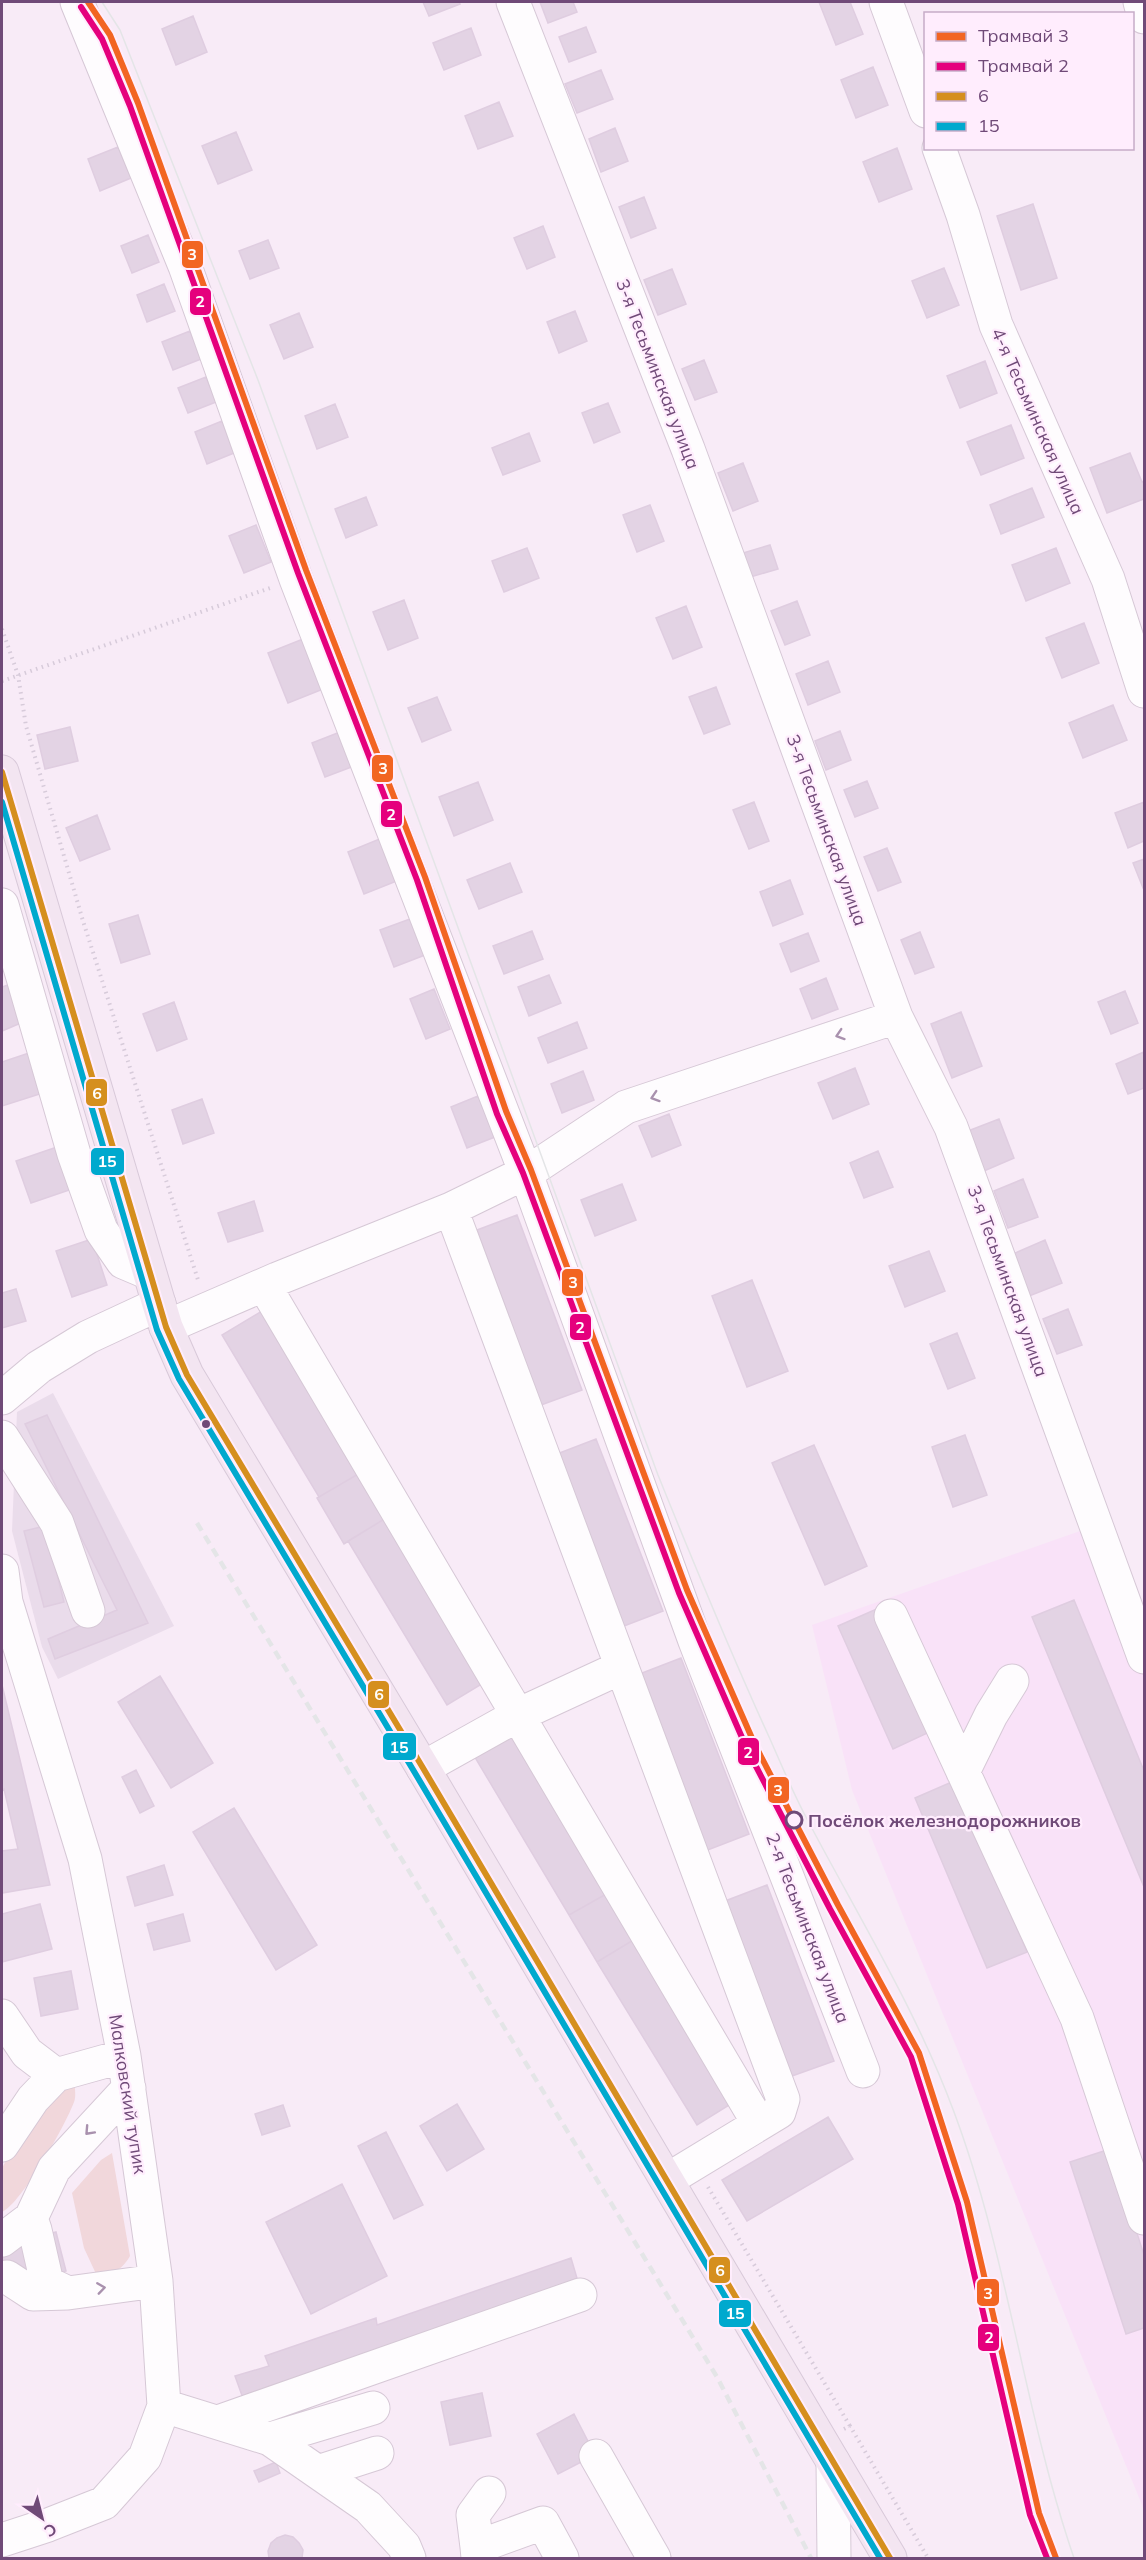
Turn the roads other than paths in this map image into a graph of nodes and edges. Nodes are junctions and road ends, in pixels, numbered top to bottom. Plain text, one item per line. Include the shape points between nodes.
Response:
1 (77, 2) edge
2 (513, 2) edge
3 (886, 2) edge
4 (1140, 2) edge
5 (1144, 17) edge
6 (924, 106) edge
7 (940, 150) edge
8 (1144, 691) edge
9 (2, 772) edge
10 (2, 905) edge
11 (896, 1017) junction
12 (534, 1167) junction
13 (452, 1209) junction
14 (149, 1273) junction
15 (264, 1285) junction
16 (162, 1316) junction
17 (2, 1402) edge
18 (2, 1437) edge
19 (2, 1571) edge
20 (88, 1611) dead end
21 (891, 1616) dead end
22 (1144, 1657) edge
23 (622, 1667) junction
24 (1012, 1682) dead end
25 (518, 1714) junction
26 (423, 1768) junction
27 (963, 1772) junction
28 (2, 2016) edge
29 (124, 2056) junction
30 (863, 2071) dead end
31 (56, 2074) junction
32 (129, 2088) junction
33 (759, 2124) junction
34 (2, 2145) edge
35 (680, 2172) junction
36 (31, 2218) junction
37 (1144, 2218) edge
38 (2, 2240) edge
39 (7, 2277) dead end
40 (156, 2281) junction
41 (68, 2293) junction
42 (580, 2295) dead end
43 (164, 2406) junction
44 (373, 2408) dead end
45 (218, 2422) junction
46 (270, 2439) junction
47 (376, 2453) dead end
48 (596, 2456) dead end
49 (833, 2463) junction
50 (318, 2472) junction
51 (489, 2493) dead end
52 (2, 2540) edge
53 (477, 2553) edge
54 (409, 2559) edge
55 (562, 2559) edge
56 (654, 2559) edge
57 (834, 2559) edge
58 (890, 2559) edge

1 - 12 street, 2-я Тесьминская улица via 185,266 296,579
2 - 11 street, 3-я Тесьминская улица via 688,449
3 - 6 street
4 - 5 street
7 - 8 street, 4-я Тесьминская улица via 996,325 1108,579
9 - 14 main road
10 - 14 street via 74,1154 101,1230 123,1262
11 -> 12 street via 626,1107
11 - 22 street, 3-я Тесьминская улица via 951,1127
12 - 13 street
12 - 30 street, 2-я Тесьминская улица via 695,1641
13 - 15 street
13 - 23 street
14 - 16 main road
15 - 16 street via 208,1309
15 - 25 street
16 - 17 street via 88,1337 39,1367
16 - 26 main road via 187,1375
18 - 20 street via 57,1523
19 - 29 street, Малковский тупик via 6,1602 85,1859
21 - 27 street
23 - 25 street
23 - 33 street via 783,2099 779,2112
24 - 27 street
25 - 26 street
25 - 33 street
26 - 35 main road
27 - 37 street via 1077,2018
28 - 31 street via 27,2054
29 - 31 street
29 - 32 street, Малковский тупик
31 - 34 street via 33,2099
32 -> 36 street via 54,2169
32 - 40 street, Малковский тупик
33 - 35 street
35 - 49 main road
36 - 38 street
36 - 41 street via 47,2283
39 - 41 street via 33,2294
41 -> 40 street
40 - 43 street, Малковский тупик
42 - 45 street
43 - 45 street
43 - 52 street, Малковский тупик via 145,2457 104,2503
44 - 46 street
45 - 46 street
46 - 50 street
47 - 50 street
48 - 56 street
49 - 57 street
49 - 58 main road
50 - 54 street via 368,2507 404,2546
51 - 53 street via 473,2515
53 - 55 street via 543,2523

